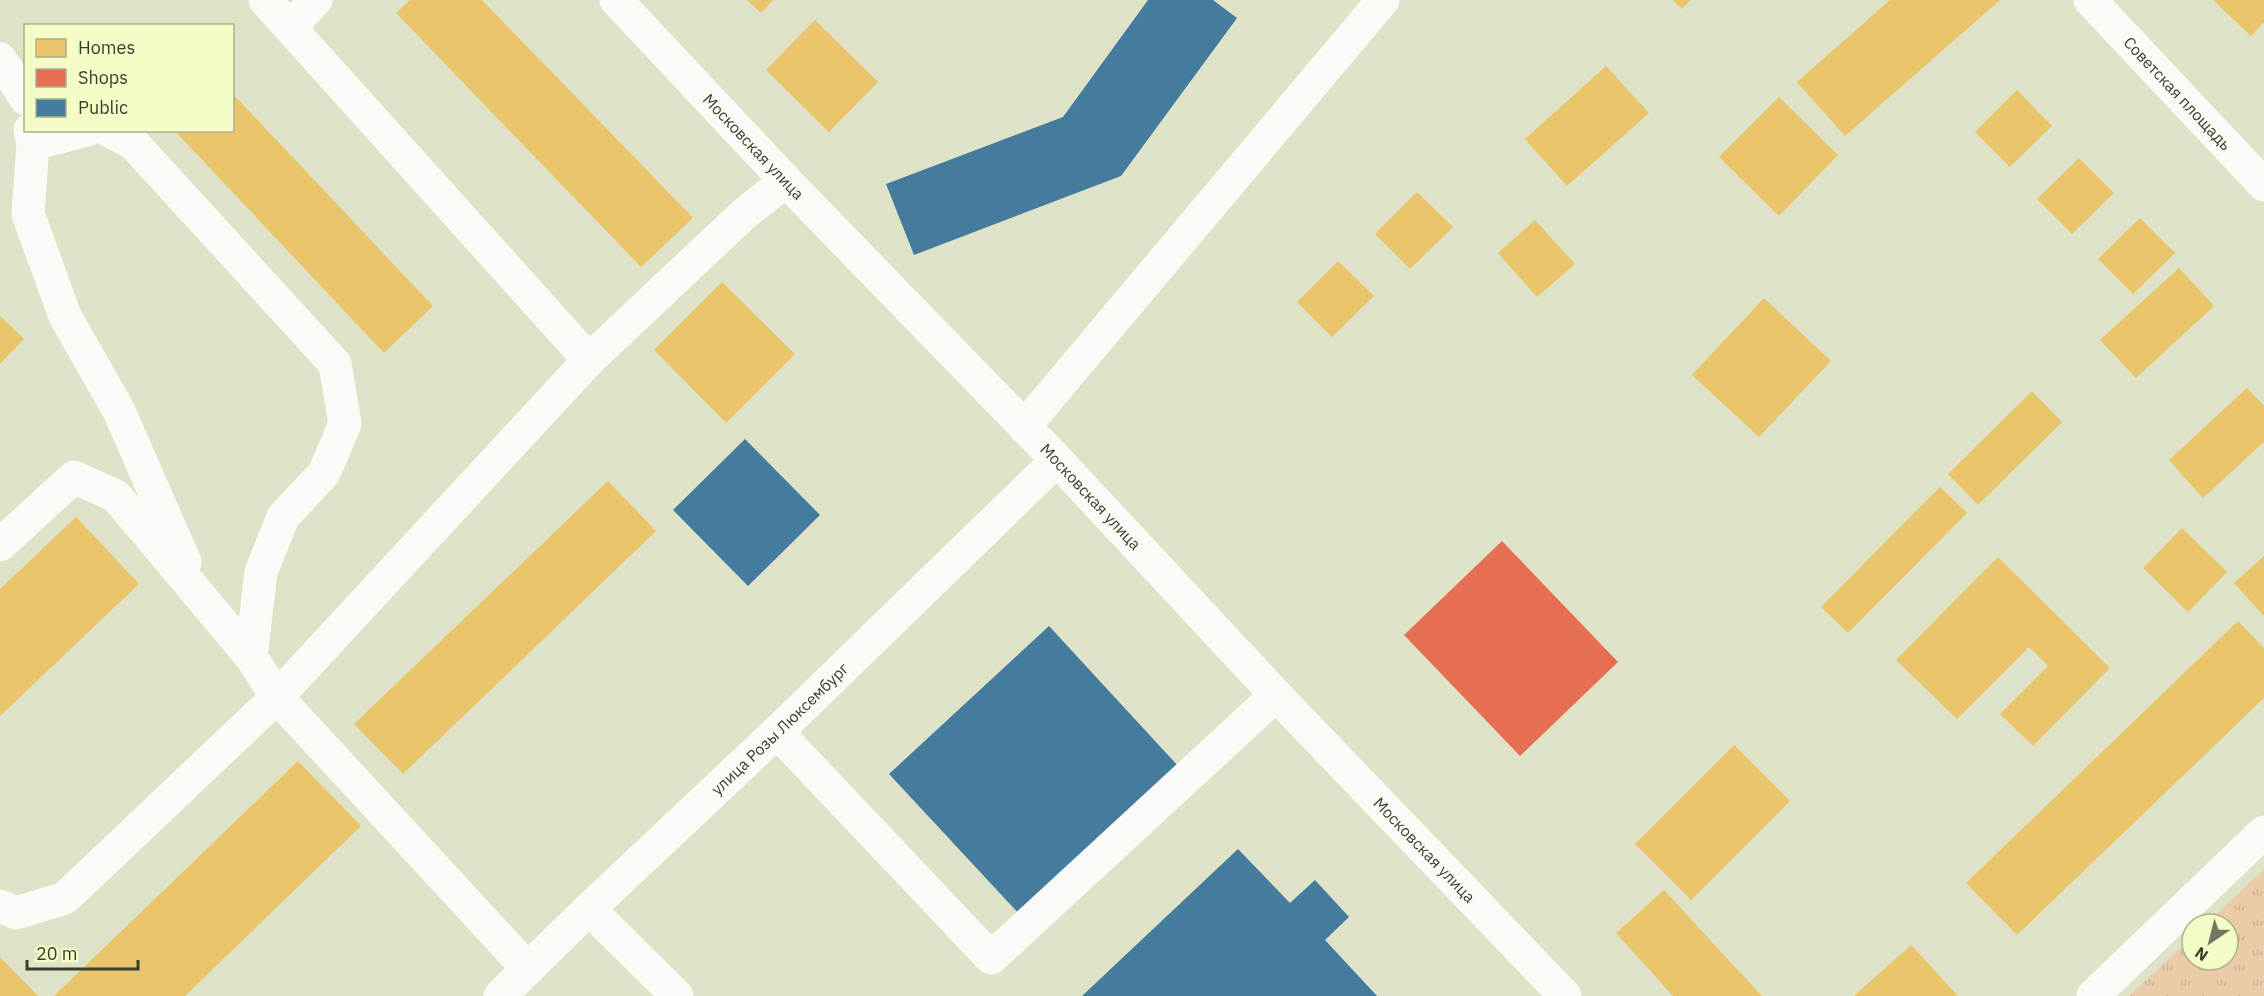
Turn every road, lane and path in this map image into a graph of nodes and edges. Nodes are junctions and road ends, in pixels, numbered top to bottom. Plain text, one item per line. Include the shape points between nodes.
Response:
1 (265, 0) edge
2 (316, 0) edge
3 (616, 0) edge
4 (1383, 0) edge
5 (2090, 0) edge
6 (290, 27) junction
7 (0, 59) edge
8 (24, 96) edge
9 (71, 132) edge
10 (111, 132) edge
11 (32, 137) edge
12 (786, 180) junction
13 (2264, 185) edge
14 (589, 360) junction
15 (1024, 427) junction
16 (1057, 460) junction
17 (0, 545) edge
18 (200, 596) junction
19 (251, 657) junction
20 (1276, 695) junction
21 (277, 698) junction
22 (777, 732) junction
23 (2264, 832) edge
24 (0, 906) edge
25 (589, 909) junction
26 (528, 969) junction
27 (500, 996) edge
28 (677, 996) edge
29 (1564, 996) edge
30 (2093, 996) edge

1 - 6 street
2 - 6 street
3 - 12 street, Московская улица
4 - 15 street
5 - 13 street, Советская площадь
6 - 14 street
7 - 8 street
9 - 11 street
10 - 19 street via 133,143 334,364 345,424 324,473 283,517 274,539 261,572
11 - 18 street via 28,213 65,316 119,411
12 - 14 street via 744,214
12 - 15 street, Московская улица
14 - 21 street
15 - 16 street, Московская улица
16 - 20 street, Московская улица
16 - 22 street, улица Розы Люксембург
17 - 18 street via 74,477 116,496
18 - 19 street
19 - 21 street
20 - 22 street via 992,958
20 - 29 street, Московская улица
21 - 24 street via 65,898 16,913
21 - 26 street
22 - 25 street, улица Розы Люксембург
23 - 30 street
25 - 26 street, улица Розы Люксембург
25 - 28 street
26 - 27 street, улица Розы Люксембург

